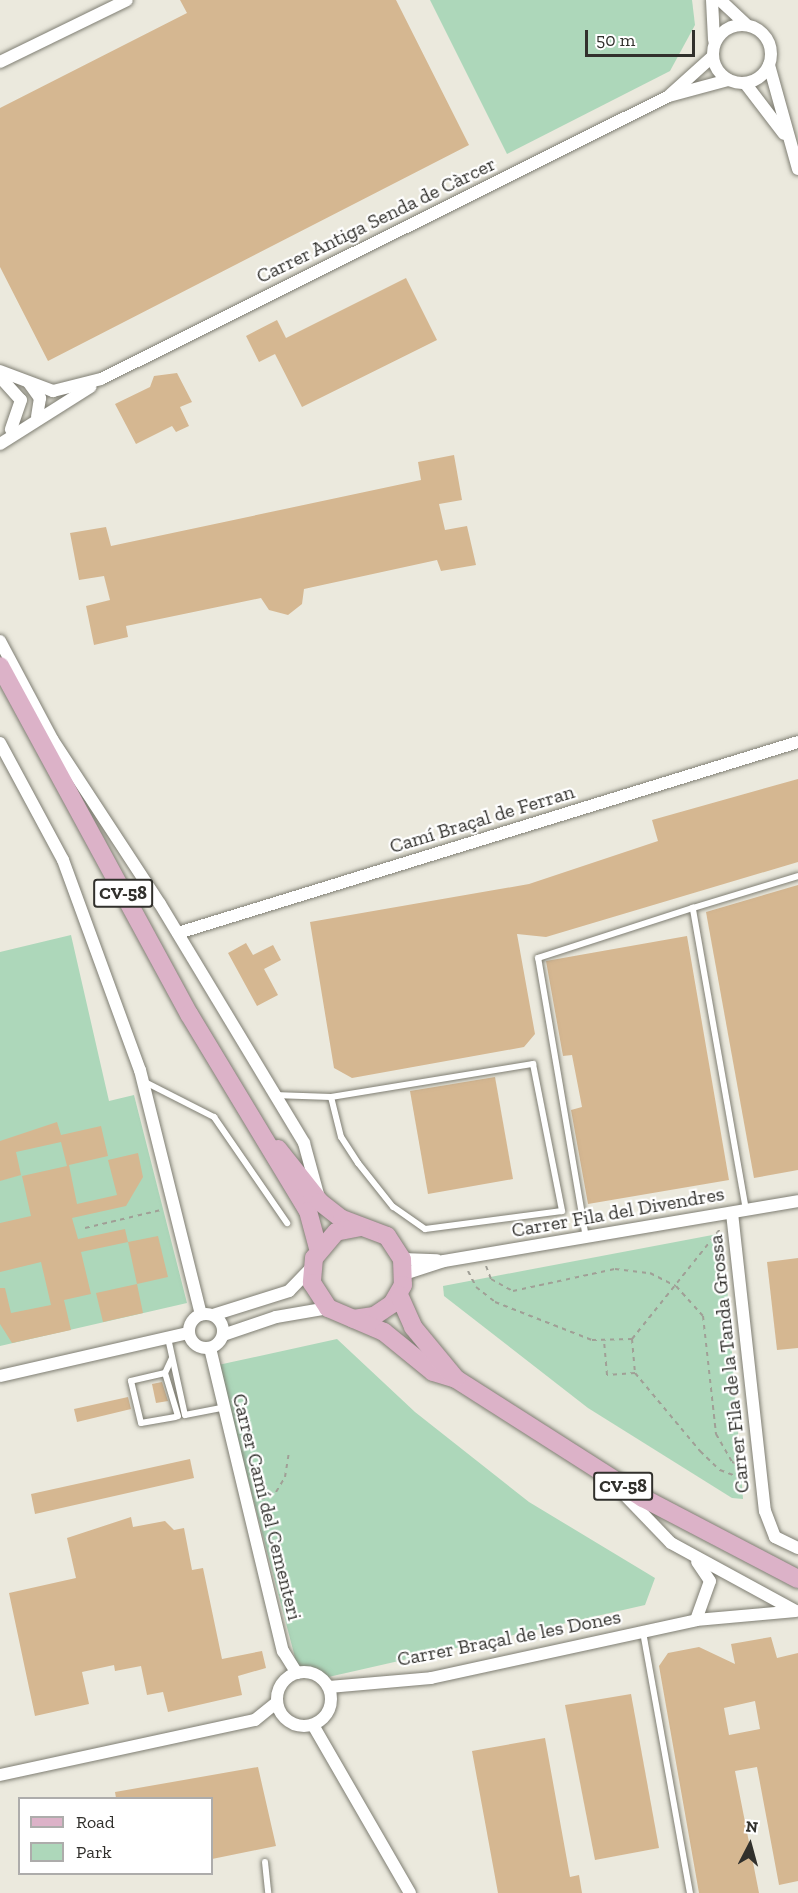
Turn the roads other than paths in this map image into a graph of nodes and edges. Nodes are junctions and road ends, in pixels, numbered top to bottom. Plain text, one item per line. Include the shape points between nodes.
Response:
1 (127, 0) edge
2 (712, 0) edge
3 (720, 0) edge
4 (750, 25) junction
5 (713, 50) junction
6 (0, 62) edge
7 (769, 65) junction
8 (728, 80) junction
9 (745, 83) junction
10 (669, 96) junction
11 (790, 142) junction
12 (798, 169) edge
13 (0, 371) edge
14 (0, 377) edge
15 (101, 379) junction
16 (29, 383) junction
17 (78, 387) junction
18 (38, 413) junction
19 (11, 429) junction
20 (0, 437) edge
21 (0, 444) edge
22 (0, 641) edge
23 (0, 666) edge
24 (0, 742) edge
25 (798, 742) edge
26 (798, 876) edge
27 (693, 908) junction
28 (178, 933) junction
29 (141, 1075) junction
30 (274, 1095) junction
31 (331, 1097) junction
32 (252, 1118) junction
33 (798, 1201) edge
34 (320, 1202) junction
35 (746, 1210) junction
36 (732, 1213) junction
37 (287, 1223) dead end
38 (361, 1227) junction
39 (586, 1238) junction
40 (318, 1249) junction
41 (403, 1266) junction
42 (312, 1267) junction
43 (399, 1295) junction
44 (328, 1308) junction
45 (207, 1315) junction
46 (353, 1319) junction
47 (188, 1333) junction
48 (223, 1335) junction
49 (168, 1338) junction
50 (210, 1348) junction
51 (172, 1357) junction
52 (165, 1373) junction
53 (0, 1377) edge
54 (456, 1379) junction
55 (222, 1408) junction
56 (185, 1415) junction
57 (175, 1417) junction
58 (605, 1474) junction
59 (798, 1548) edge
60 (695, 1559) junction
61 (798, 1579) edge
62 (797, 1612) edge
63 (696, 1620) junction
64 (643, 1631) junction
65 (297, 1673) junction
66 (329, 1687) junction
67 (277, 1702) junction
68 (313, 1725) junction
69 (0, 1774) edge
70 (265, 1862) dead end
71 (268, 1893) edge
72 (410, 1893) edge
73 (690, 1893) edge

1 - 6 street
2 - 5 street
3 - 4 street via 740,22
4 - 5 street via 724,30
4 - 7 street via 770,44
5 - 8 street
5 - 10 street, Carrer Antiga Senda de Càrcer
7 - 9 street via 760,77
7 - 11 street
8 - 9 street
8 - 10 street, Carrer Antiga Senda de Càrcer
9 - 11 street
10 - 15 street, Carrer Antiga Senda de Càrcer
11 - 12 street
13 - 16 street
14 - 19 street via 21,400
15 - 17 street
15 - 18 street
16 - 17 street via 53,391
16 - 18 street via 40,398
17 - 18 street
18 - 19 street
18 - 21 street
19 - 20 street
22 - 28 street via 52,739
23 - 32 main road, CV-58 via 189,1014
24 - 29 street via 63,860
25 - 28 street, Camí Braçal de Ferran
26 - 27 lane
27 - 35 lane
27 - 39 lane via 538,958
28 - 30 street
29 - 37 lane via 214,1117
29 - 45 street via 173,1207
30 - 31 lane
30 - 34 street via 304,1143
31 - 31 lane via 533,1064 562,1211 425,1229 393,1207 358,1163 341,1137
32 - 34 main road, CV-58
32 - 40 main road, CV-58 via 308,1212
33 - 35 street, Carrer Fila del Divendres
34 - 38 main road, CV-58
35 - 36 street, Carrer Fila del Divendres
36 - 39 street, Carrer Fila del Divendres
36 - 59 street, Carrer Fila de la Tanda Grossa via 765,1511 775,1537
38 - 40 main road via 336,1232
38 - 41 main road, CV-58 via 387,1236
39 - 41 street, Carrer Fila del Divendres
40 - 42 main road
41 - 43 main road
42 - 44 main road via 315,1290
42 - 45 street via 288,1292
43 - 46 main road via 374,1316
43 - 54 main road, CV-58 via 413,1327
44 - 46 main road, CV-58
44 - 48 street via 276,1317
45 - 47 street
45 - 48 street via 221,1323
46 - 54 main road, CV-58 via 384,1332 434,1372
47 - 49 street
47 - 50 street via 198,1347
48 - 50 street
49 - 51 lane
49 - 53 street
50 - 55 street, Carrer Camí del Cementeri
51 - 52 lane
51 - 56 lane
52 - 57 lane
52 - 57 lane via 131,1381 141,1423
54 - 58 main road, CV-58
55 - 56 lane
55 - 65 street, Carrer Camí del Cementeri via 283,1651
56 - 57 lane
58 - 60 street via 671,1543
58 - 61 main road, CV-58
60 - 62 street
60 - 63 street via 710,1581
62 - 63 street, Carrer Braçal de les Dones
63 - 64 street, Carrer Braçal de les Dones
64 - 66 street, Carrer Braçal de les Dones via 431,1678
64 - 73 lane
65 - 66 street via 316,1674
65 - 67 street via 282,1684
66 - 68 street via 331,1705
67 - 68 street via 286,1719
67 - 69 street via 255,1720
68 - 72 street
70 - 71 lane

